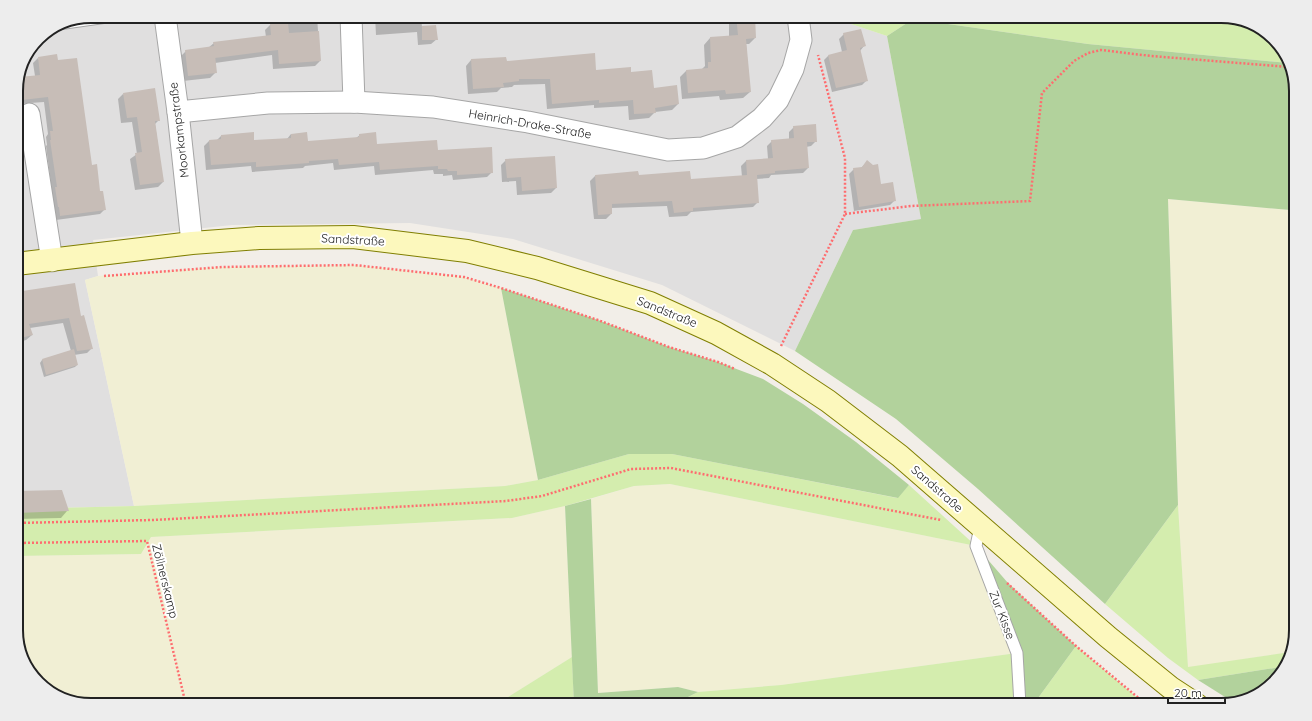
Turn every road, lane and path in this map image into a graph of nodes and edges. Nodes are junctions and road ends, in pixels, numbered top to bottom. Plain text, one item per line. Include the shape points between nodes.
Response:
1 (166, 23) edge
2 (351, 23) edge
3 (799, 23) edge
4 (801, 40) junction
5 (1284, 67) edge
6 (354, 102) junction
7 (178, 112) junction
8 (30, 114) dead end
9 (845, 214) junction
10 (192, 243) junction
11 (52, 261) junction
12 (23, 263) edge
13 (98, 276) dead end
14 (772, 364) junction
15 (740, 371) dead end
16 (942, 520) dead end
17 (23, 523) edge
18 (980, 527) junction
19 (23, 543) edge
20 (1003, 578) dead end
21 (184, 698) edge
22 (1020, 698) edge
23 (1139, 698) edge
24 (1186, 698) edge

1 - 7 street, Moorkampstraße
2 - 6 street
3 - 4 street, Heinrich-Drake-Straße
4 - 6 street, Heinrich-Drake-Straße via 793,69 778,100 762,118 737,137 703,148 668,150 528,122 441,108
4 - 9 path via 819,55 845,158
5 - 9 path via 1101,50 1088,53 1074,61 1042,93 1030,201 911,206
6 - 7 street, Heinrich-Drake-Straße via 268,103
7 - 10 street, Moorkampstraße
8 - 11 street
9 - 14 path
10 - 11 main road, Sandstraße
10 - 14 main road, Sandstraße via 259,238 353,237 467,251 537,268 650,303 716,333
11 - 12 main road, Sandstraße
13 - 15 path via 222,267 354,264 464,277 583,315
14 - 18 main road, Sandstraße via 828,401 900,456
16 - 17 path via 671,468 631,469 542,496 506,501 154,520
18 - 22 lane, Zur Kisse via 976,546 1018,654
18 - 24 main road, Sandstraße via 1108,637
19 - 21 path, Zöllnerskamp via 147,541
20 - 23 path via 1076,646

